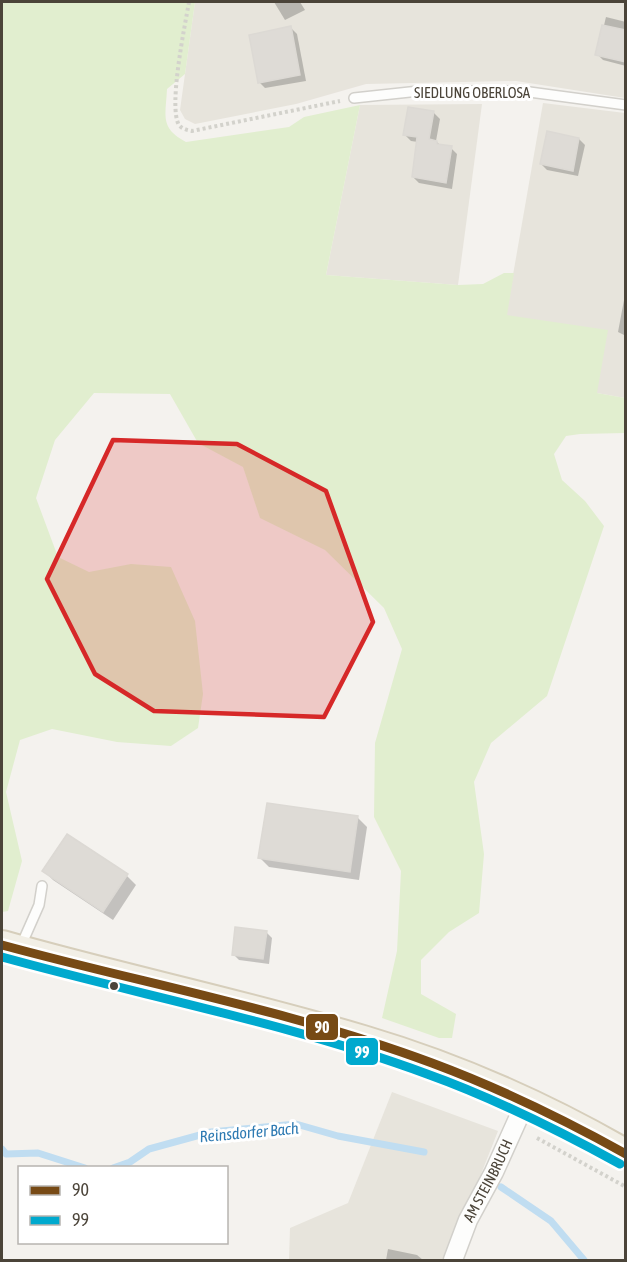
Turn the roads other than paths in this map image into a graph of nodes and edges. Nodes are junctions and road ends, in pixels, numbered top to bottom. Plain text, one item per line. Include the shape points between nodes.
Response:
1 (354, 98) road end
2 (626, 105) edge
3 (42, 886) dead end
4 (10, 948) edge
5 (521, 1114) junction
6 (626, 1154) edge
7 (453, 1260) edge

1 - 2 lane, SIEDLUNG OBERLOSA via 419,91 522,91
3 - 4 lane via 39,905
4 - 5 main road via 363,1040 432,1064
5 - 6 main road
5 - 7 street, AM STEINBRUCH via 468,1220

